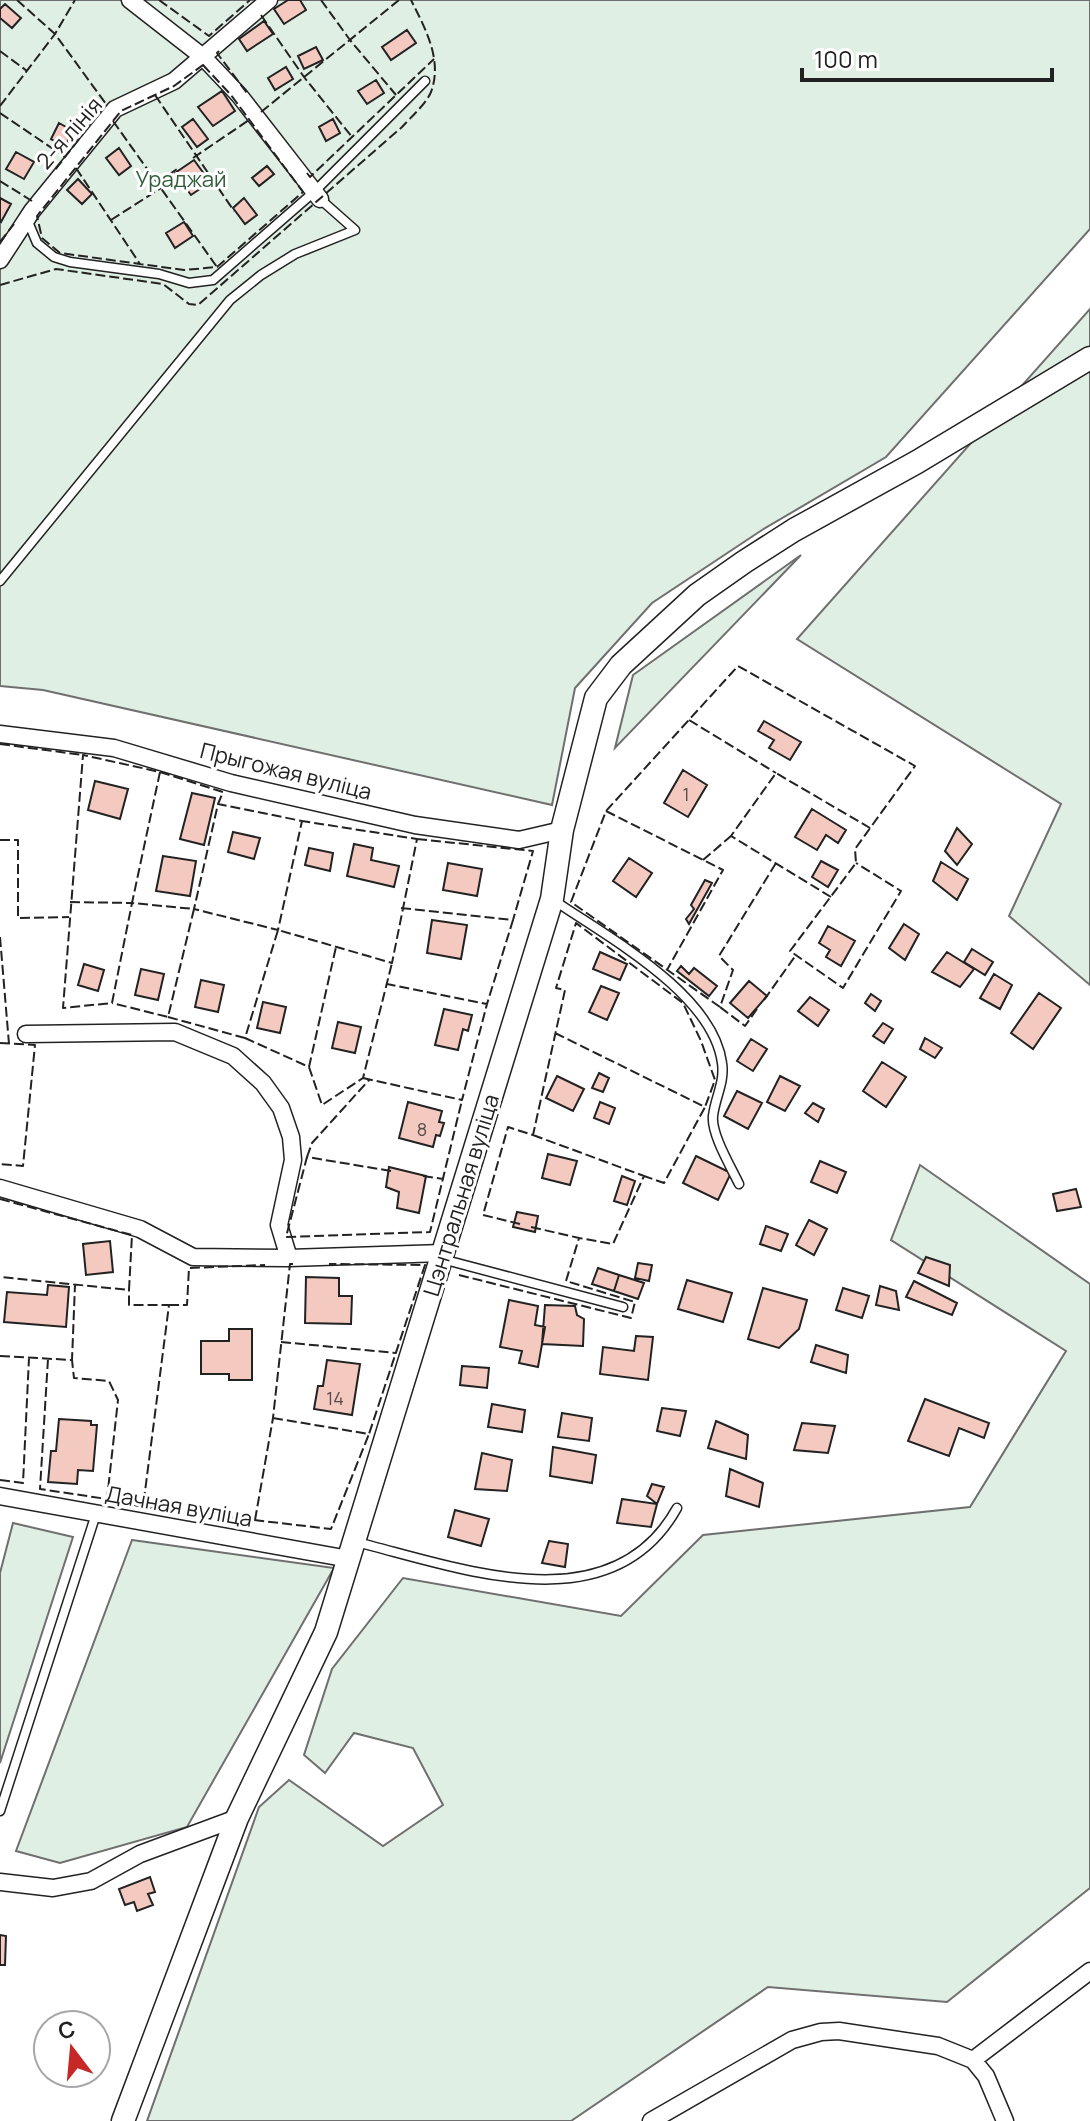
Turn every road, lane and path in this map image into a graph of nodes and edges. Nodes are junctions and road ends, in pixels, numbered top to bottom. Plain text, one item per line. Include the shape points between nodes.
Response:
1 (130, 0) edge
2 (269, 0) edge
3 (203, 57) junction
4 (425, 81) dead end
5 (317, 195) junction
6 (32, 211) junction
7 (0, 260) edge
8 (1090, 358) edge
9 (0, 581) edge
10 (0, 734) edge
11 (562, 830) junction
12 (552, 899) junction
13 (26, 1034) dead end
14 (739, 1184) dead end
15 (0, 1188) edge
16 (442, 1256) junction
17 (289, 1258) junction
18 (623, 1307) dead end
19 (0, 1496) edge
20 (677, 1508) dead end
21 (96, 1514) junction
22 (352, 1550) junction
23 (0, 1811) edge
24 (237, 1818) junction
25 (0, 1882) edge
26 (1090, 1971) edge
27 (973, 2060) junction
28 (123, 2121) edge
29 (651, 2121) edge
30 (1005, 2121) edge

1 - 3 street
2 - 3 street, 2-я лінія
3 - 5 street
3 - 6 street, 2-я лінія via 174,81 115,109
4 - 5 lane
5 - 6 lane via 213,280 189,283 54,257 37,243 29,224
5 - 9 lane via 355,230 295,254 230,300
6 - 7 street, 2-я лінія
8 - 11 street, Цэнтральная вуліца via 794,530 704,590 657,629 596,698
10 - 11 street, Прыгожая вуліца via 114,748 231,783 415,825 519,840
11 - 12 street, Цэнтральная вуліца
12 - 14 lane via 686,994 706,1020 722,1063 712,1125
12 - 16 street, Цэнтральная вуліца
13 - 17 street via 175,1032 233,1056 281,1108 291,1137 293,1160 279,1225
15 - 17 street via 140,1229 193,1257
16 - 17 street
16 - 18 lane
16 - 22 street, Цэнтральная вуліца
19 - 21 street, Дачная вуліца
20 - 22 lane via 644,1551 602,1572 563,1581 503,1578
21 - 22 street, Дачная вуліца
21 - 23 lane
22 - 24 street, Цэнтральная вуліца via 326,1632
24 - 25 street via 140,1854 91,1881 53,1888
24 - 28 street, Цэнтральная вуліца
26 - 27 street
27 - 29 street via 924,2044 821,2032 771,2050
27 - 30 street via 986,2076

